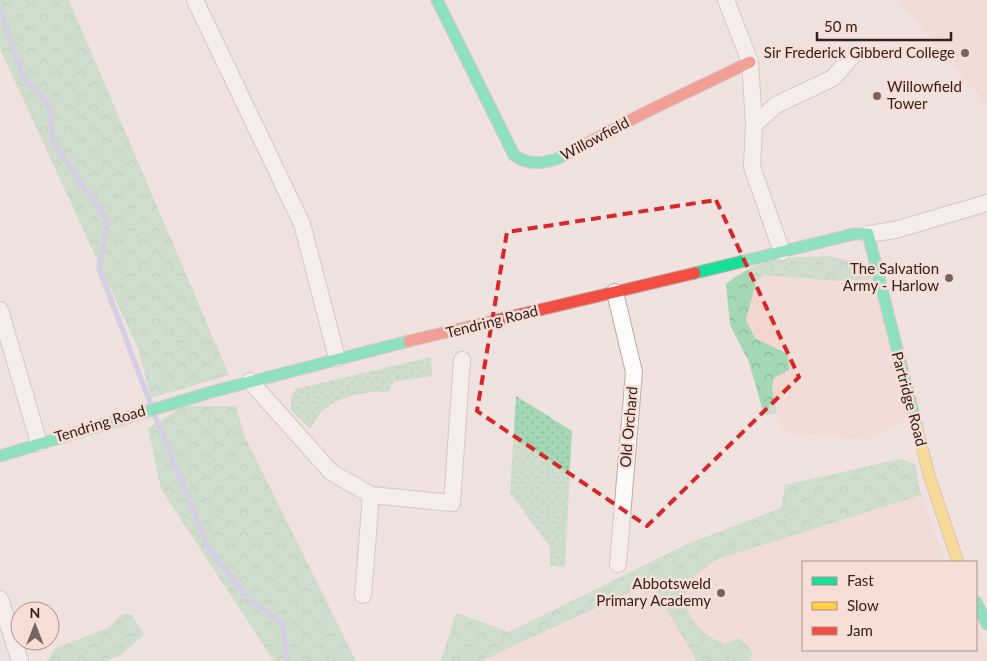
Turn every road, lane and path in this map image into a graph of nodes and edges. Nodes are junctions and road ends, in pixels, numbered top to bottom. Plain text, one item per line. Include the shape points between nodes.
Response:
1 (195, 0) edge
2 (437, 0) edge
3 (726, 0) edge
4 (852, 55) dead end
5 (750, 62) junction
6 (754, 125) junction
7 (987, 203) edge
8 (868, 234) junction
9 (782, 252) junction
10 (615, 292) junction
11 (0, 310) edge
12 (337, 358) junction
13 (462, 360) dead end
14 (250, 381) junction
15 (38, 443) junction
16 (0, 456) edge
17 (371, 495) junction
18 (958, 561) edge
19 (618, 564) dead end
20 (362, 595) dead end
21 (0, 599) edge
22 (977, 604) edge
23 (987, 624) edge
24 (20, 661) edge

1 - 12 street via 302,224
2 - 5 street, Willowfield via 514,155 532,164 560,158
3 - 5 street
4 - 6 street via 833,78 776,105
5 - 6 street
6 - 9 street via 752,166
7 - 8 street, Tendring Road via 895,230
8 - 9 street, Tendring Road via 854,234
8 - 18 street, Partridge Road via 929,475
9 - 10 street, Tendring Road
10 - 12 street, Tendring Road
10 - 19 street, Old Orchard via 634,372
11 - 15 street
12 - 14 street, Tendring Road
13 - 17 street via 452,503
14 - 15 street, Tendring Road
14 - 17 street via 331,472
15 - 16 street, Tendring Road
17 - 20 street
21 - 24 street
22 - 23 street

